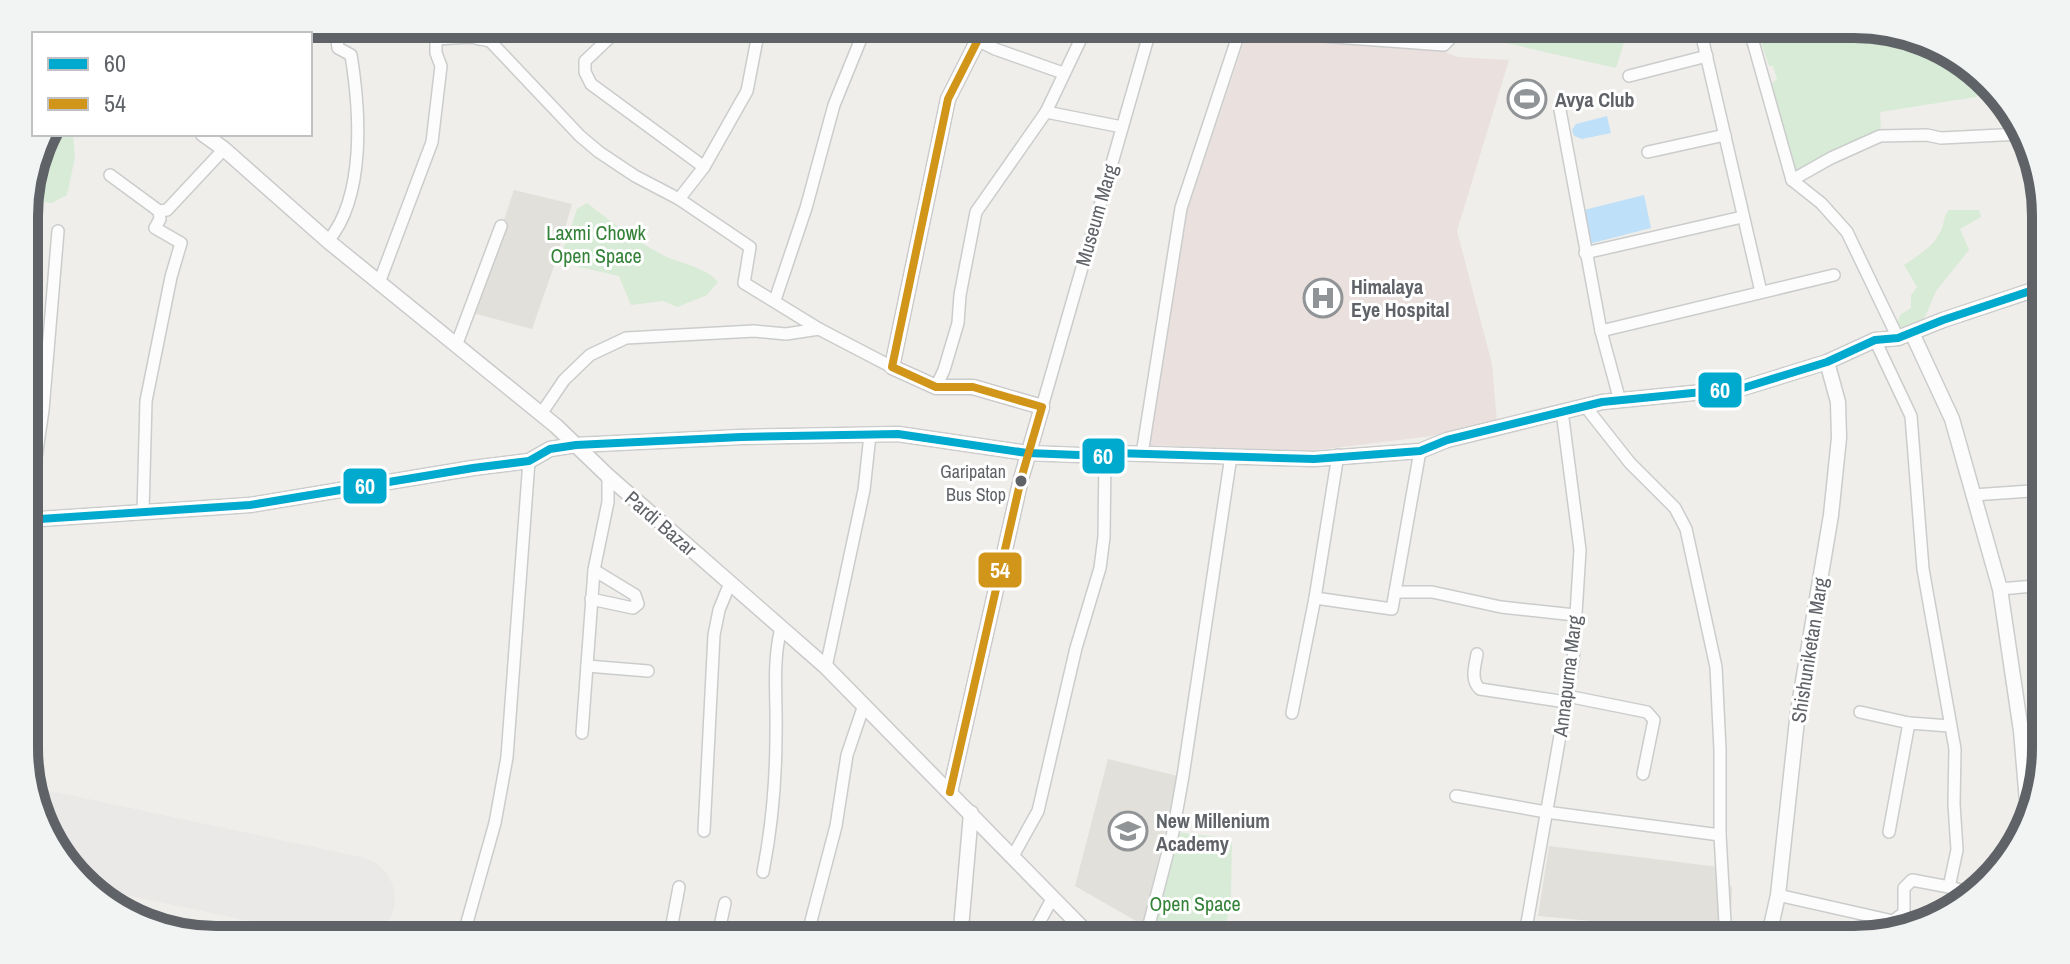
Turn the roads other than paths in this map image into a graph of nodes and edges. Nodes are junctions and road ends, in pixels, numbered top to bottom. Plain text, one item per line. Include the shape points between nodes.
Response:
1 (337, 38) edge
2 (609, 38) edge
3 (757, 38) edge
4 (861, 38) edge
5 (1081, 38) edge
6 (1148, 38) edge
7 (1237, 38) edge
8 (1365, 38) edge
9 (1451, 38) edge
10 (1702, 38) edge
11 (1752, 38) edge
12 (436, 39) joint
13 (479, 39) joint
14 (977, 40) joint
15 (1707, 56) junction
16 (1063, 73) junction
17 (1629, 76) dead end
18 (1560, 110) dead end
19 (1046, 112) junction
20 (1122, 127) junction
21 (2012, 134) edge
22 (1725, 135) junction
23 (206, 136) edge
24 (224, 149) junction
25 (1648, 152) dead end
26 (704, 167) junction
27 (110, 175) dead end
28 (1792, 180) junction
29 (679, 199) junction
30 (159, 211) junction
31 (1742, 217) junction
32 (501, 226) dead end
33 (58, 231) dead end
34 (328, 241) junction
35 (1585, 253) junction
36 (1834, 275) dead end
37 (379, 283) junction
38 (2032, 290) edge
39 (1761, 292) junction
40 (775, 300) junction
41 (819, 329) junction
42 (1601, 331) junction
43 (1905, 335) junction
44 (1875, 340) junction
45 (456, 346) junction
46 (1827, 362) junction
47 (892, 367) junction
48 (936, 387) junction
49 (1620, 401) junction
50 (1585, 406) junction
51 (1042, 407) junction
52 (1562, 411) junction
53 (541, 414) junction
54 (870, 435) junction
55 (38, 444) edge
56 (576, 445) junction
57 (1420, 451) junction
58 (1027, 453) junction
59 (1142, 454) junction
60 (1338, 455) junction
61 (1105, 456) junction
62 (1231, 456) junction
63 (529, 461) junction
64 (608, 476) junction
65 (2032, 491) edge
66 (1973, 495) junction
67 (143, 512) junction
68 (38, 519) edge
69 (594, 570) junction
70 (730, 583) junction
71 (2032, 586) edge
72 (2000, 589) junction
73 (1395, 592) junction
74 (1315, 598) junction
75 (591, 599) junction
76 (1575, 615) junction
77 (781, 628) junction
78 (1477, 654) dead end
79 (587, 666) junction
80 (826, 667) junction
81 (648, 671) dead end
82 (1567, 699) junction
83 (864, 705) junction
84 (1860, 712) dead end
85 (1292, 713) dead end
86 (1909, 723) junction
87 (1950, 726) junction
88 (582, 733) dead end
89 (1643, 774) dead end
90 (950, 792) junction
91 (2026, 793) edge
92 (1456, 796) dead end
93 (1546, 812) junction
94 (971, 813) junction
95 (704, 831) dead end
96 (1889, 832) dead end
97 (1720, 835) junction
98 (1013, 856) junction
99 (763, 872) dead end
100 (679, 887) dead end
101 (1949, 887) junction
102 (1961, 890) edge
103 (1778, 895) junction
104 (1053, 897) junction
105 (725, 903) dead end
106 (466, 926) edge
107 (672, 926) edge
108 (720, 926) edge
109 (810, 926) edge
110 (961, 926) edge
111 (1038, 926) edge
112 (1081, 926) edge
113 (1149, 926) edge
114 (1526, 926) edge
115 (1725, 926) edge
116 (1771, 926) edge

1 - 34 street via 338,48 351,55 358,138 346,208
2 - 26 street via 585,61 591,84
3 - 26 street via 747,91
4 - 40 street via 834,105
5 - 16 street
6 - 20 street, Museum Marg
7 - 59 street via 1181,208
8 - 9 street via 1444,45
10 - 15 street
11 - 28 street
12 - 13 street
12 - 37 street via 441,66 432,142
13 - 29 street via 490,41 599,152
14 - 16 street
14 - 47 street via 948,99
15 - 17 street
15 - 22 street
16 - 19 street
18 - 35 street
19 - 20 street
19 - 48 street via 976,212 958,323
20 - 51 street, Museum Marg
21 - 28 street via 1880,136
22 - 25 street
22 - 31 street
23 - 24 street, Pardi Bazar
24 - 30 street via 167,210
24 - 34 street, Pardi Bazar
26 - 29 street
27 - 30 street
28 - 43 street via 1847,232
29 - 40 street via 750,247 744,283
30 - 67 street via 155,228 181,243 146,401
31 - 35 street
31 - 39 street
32 - 45 street
33 - 55 street
34 - 37 street, Pardi Bazar
35 - 42 street
36 - 39 street
37 - 45 street, Pardi Bazar
38 - 43 street
39 - 42 street
40 - 41 street
41 - 47 street
41 - 53 street via 626,338 590,355 564,380
42 - 49 street
43 - 44 street
43 - 66 street via 1952,419
44 - 46 street
44 - 87 street via 1911,416 1923,569
45 - 53 street, Pardi Bazar
46 - 49 street via 1743,388
46 - 103 street, Shishuniketan Marg via 1838,402 1839,438 1798,711
47 - 48 street
48 - 51 street via 973,387
49 - 50 street
50 - 52 street
50 - 97 street via 1675,508 1686,529 1716,667
51 - 58 street
52 - 57 street
52 - 76 street, Annapurna Marg via 1580,550
53 - 56 street, Pardi Bazar
54 - 56 street
54 - 58 street via 898,434
54 - 80 street via 864,490
56 - 63 street via 550,449
56 - 64 street, Pardi Bazar
57 - 60 street
57 - 73 street
58 - 61 street
58 - 90 street
59 - 61 street
59 - 62 street
60 - 62 street
60 - 74 street
61 - 98 street via 1100,568 1038,811
62 - 113 street via 1183,776
63 - 67 street via 250,505
63 - 106 street via 507,757
64 - 69 street
64 - 70 street, Pardi Bazar
65 - 66 street
66 - 72 street
67 - 68 street
69 - 75 street
69 - 75 street via 635,595 638,604 633,608
70 - 77 street, Pardi Bazar
70 - 95 street via 714,635
71 - 72 street
72 - 91 street
73 - 74 street via 1388,610
73 - 76 street via 1432,592
74 - 85 street
75 - 79 street
76 - 82 street, Annapurna Marg
77 - 80 street, Pardi Bazar
77 - 99 street via 774,653 773,820
78 - 82 street via 1473,679 1480,689
79 - 81 street
79 - 88 street
80 - 83 street, Pardi Bazar
82 - 89 street via 1651,715
82 - 93 street, Annapurna Marg
83 - 90 street, Pardi Bazar
83 - 109 street via 847,755 836,826
84 - 86 street
86 - 87 street
86 - 96 street
87 - 101 street via 1957,850
90 - 94 street, Pardi Bazar
92 - 93 street
93 - 97 street
93 - 114 street, Annapurna Marg
94 - 98 street, Pardi Bazar
94 - 110 street
97 - 115 street
98 - 104 street, Pardi Bazar
100 - 107 street
101 - 102 street
101 - 103 street via 1912,880 1904,888 1904,913 1893,921
103 - 116 street, Shishuniketan Marg
104 - 111 street
104 - 112 street, Pardi Bazar
105 - 108 street

